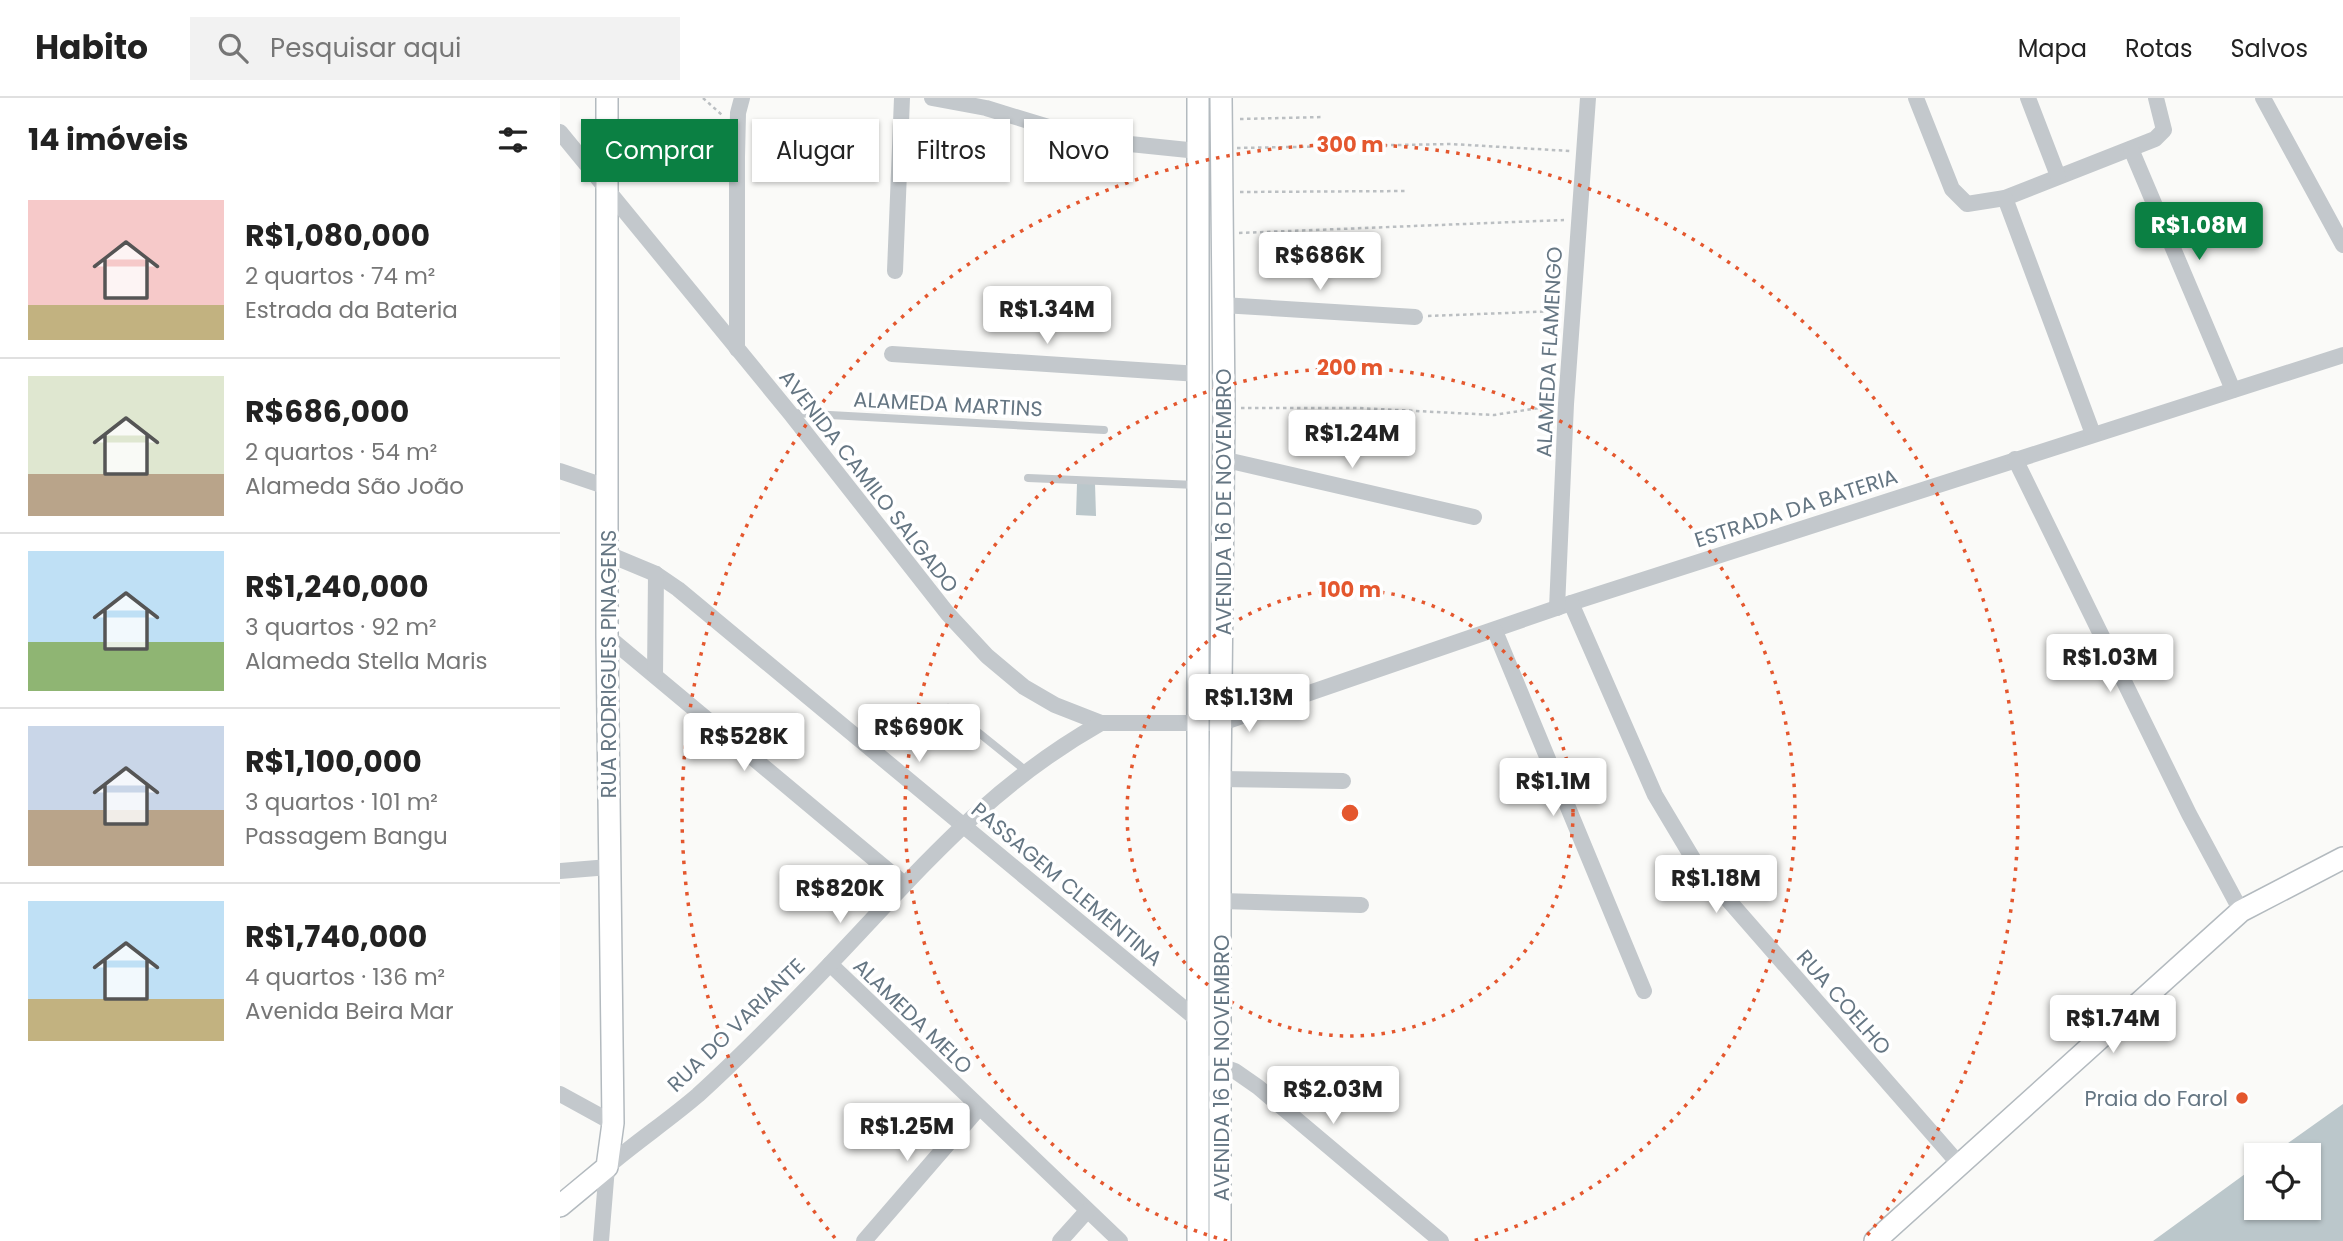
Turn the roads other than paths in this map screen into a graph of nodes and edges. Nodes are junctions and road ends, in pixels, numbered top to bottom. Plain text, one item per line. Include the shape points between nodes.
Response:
1 (607, 98) edge
2 (742, 98) edge
3 (902, 98) edge
4 (932, 98) edge
5 (1198, 98) edge
6 (1221, 98) edge
7 (1588, 98) edge
8 (1916, 98) edge
9 (2028, 98) edge
10 (2155, 98) edge
11 (2263, 98) edge
12 (560, 132) edge
13 (2131, 149) junction
14 (1198, 151) junction
15 (2058, 176) junction
16 (607, 192) junction
17 (2005, 198) junction
18 (2337, 217) edge
19 (2343, 245) edge
20 (895, 271) dead end
21 (1222, 305) junction
22 (1415, 317) road end
23 (737, 349) junction
24 (892, 354) dead end
25 (2343, 355) edge
26 (1199, 374) junction
27 (2233, 390) junction
28 (790, 413) junction
29 (1104, 430) dead end
30 (2093, 434) junction
31 (1222, 459) junction
32 (2015, 459) junction
33 (560, 471) edge
34 (1028, 478) dead end
35 (1199, 485) junction
36 (607, 486) junction
37 (1474, 517) dead end
38 (608, 554) junction
39 (656, 574) junction
40 (1564, 605) junction
41 (1495, 631) junction
42 (607, 636) junction
43 (655, 675) junction
44 (1200, 693) junction
45 (1222, 695) junction
46 (948, 708) dead end
47 (1266, 709) junction
48 (1101, 723) junction
49 (1222, 723) junction
50 (1200, 724) junction
51 (1025, 770) junction
52 (1220, 779) junction
53 (1343, 781) dead end
54 (962, 824) junction
55 (2343, 858) edge
56 (609, 867) junction
57 (560, 870) edge
58 (903, 883) junction
59 (1222, 901) junction
60 (1361, 905) dead end
61 (2241, 911) junction
62 (830, 964) junction
63 (1644, 992) dead end
64 (1199, 1021) junction
65 (1210, 1062) junction
66 (560, 1094) edge
67 (978, 1109) junction
68 (613, 1123) junction
69 (1959, 1164) junction
70 (607, 1167) junction
71 (560, 1206) edge
72 (1087, 1211) junction
73 (601, 1241) edge
74 (864, 1241) edge
75 (1060, 1241) edge
76 (1120, 1241) edge
77 (1198, 1241) edge
78 (1220, 1241) edge
79 (1441, 1241) edge
80 (1875, 1241) edge

1 - 16 main road, RUA RODRIGUES PINAGENS
2 - 23 street via 737,130
3 - 20 street
4 - 14 street via 986,108 1091,140
5 - 14 main road, AVENIDA 16 DE NOVEMBRO
6 - 21 main road, AVENIDA 16 DE NOVEMBRO
7 - 40 street, ALAMEDA FLAMENGO via 1566,404
8 - 17 street via 1959,199 1976,205
9 - 15 street
10 - 13 street via 2164,131
11 - 18 street
12 - 16 street, AVENIDA CAMILO SALGADO
13 - 15 street
13 - 27 street
14 - 26 main road, AVENIDA 16 DE NOVEMBRO
15 - 17 street
16 - 23 street, AVENIDA CAMILO SALGADO
16 - 36 main road, RUA RODRIGUES PINAGENS
17 - 30 street
18 - 19 street
21 - 22 street
21 - 31 main road, AVENIDA 16 DE NOVEMBRO
23 - 28 street, AVENIDA CAMILO SALGADO
24 - 26 street
25 - 27 street, ESTRADA DA BATERIA
26 - 35 main road, AVENIDA 16 DE NOVEMBRO
27 - 30 street, ESTRADA DA BATERIA
28 - 29 lane, ALAMEDA MARTINS
28 - 48 street, AVENIDA CAMILO SALGADO via 930,593 987,656 1024,687
30 - 32 street, ESTRADA DA BATERIA
31 - 37 street
31 - 45 main road, AVENIDA 16 DE NOVEMBRO
32 - 40 street, ESTRADA DA BATERIA
32 - 61 street
33 - 36 street
34 - 35 lane
35 - 44 main road, AVENIDA 16 DE NOVEMBRO
36 - 38 main road, RUA RODRIGUES PINAGENS
38 - 39 street, PASSAGEM CLEMENTINA
38 - 42 main road, RUA RODRIGUES PINAGENS
39 - 43 street
39 - 54 street, PASSAGEM CLEMENTINA
40 - 41 street, ESTRADA DA BATERIA
40 - 69 street, RUA COELHO via 1655,795 1695,862
41 - 47 street, ESTRADA DA BATERIA
41 - 63 street
42 - 43 street
42 - 56 main road, RUA RODRIGUES PINAGENS
43 - 58 street
44 - 45 street
44 - 50 main road, AVENIDA 16 DE NOVEMBRO
45 - 47 street
45 - 49 main road, AVENIDA 16 DE NOVEMBRO
46 - 51 lane
47 - 49 street, ESTRADA DA BATERIA
48 - 50 street, AVENIDA CAMILO SALGADO
48 - 51 street, RUA DO VARIANTE
49 - 50 street, AVENIDA CAMILO SALGADO
49 - 52 main road, AVENIDA 16 DE NOVEMBRO
50 - 64 main road, AVENIDA 16 DE NOVEMBRO
51 - 54 street, RUA DO VARIANTE
52 - 53 street
52 - 59 main road, AVENIDA 16 DE NOVEMBRO
54 - 58 street, RUA DO VARIANTE
54 - 64 street, PASSAGEM CLEMENTINA
55 - 61 main road
56 - 57 street
56 - 68 main road, RUA RODRIGUES PINAGENS
58 - 62 street, RUA DO VARIANTE
59 - 60 street
59 - 65 main road, AVENIDA 16 DE NOVEMBRO
61 - 69 main road
62 - 67 street, ALAMEDA MELO
62 - 70 street, RUA DO VARIANTE via 697,1096
64 - 65 main road, AVENIDA 16 DE NOVEMBRO
65 - 77 main road, AVENIDA 16 DE NOVEMBRO
65 - 78 main road, AVENIDA 16 DE NOVEMBRO
65 - 79 street via 1258,1087
66 - 68 street
67 - 72 street, ALAMEDA MELO
67 - 74 street
68 - 70 main road, RUA RODRIGUES PINAGENS
69 - 80 main road
70 - 71 main road
70 - 73 street
72 - 75 street
72 - 76 street, ALAMEDA MELO

